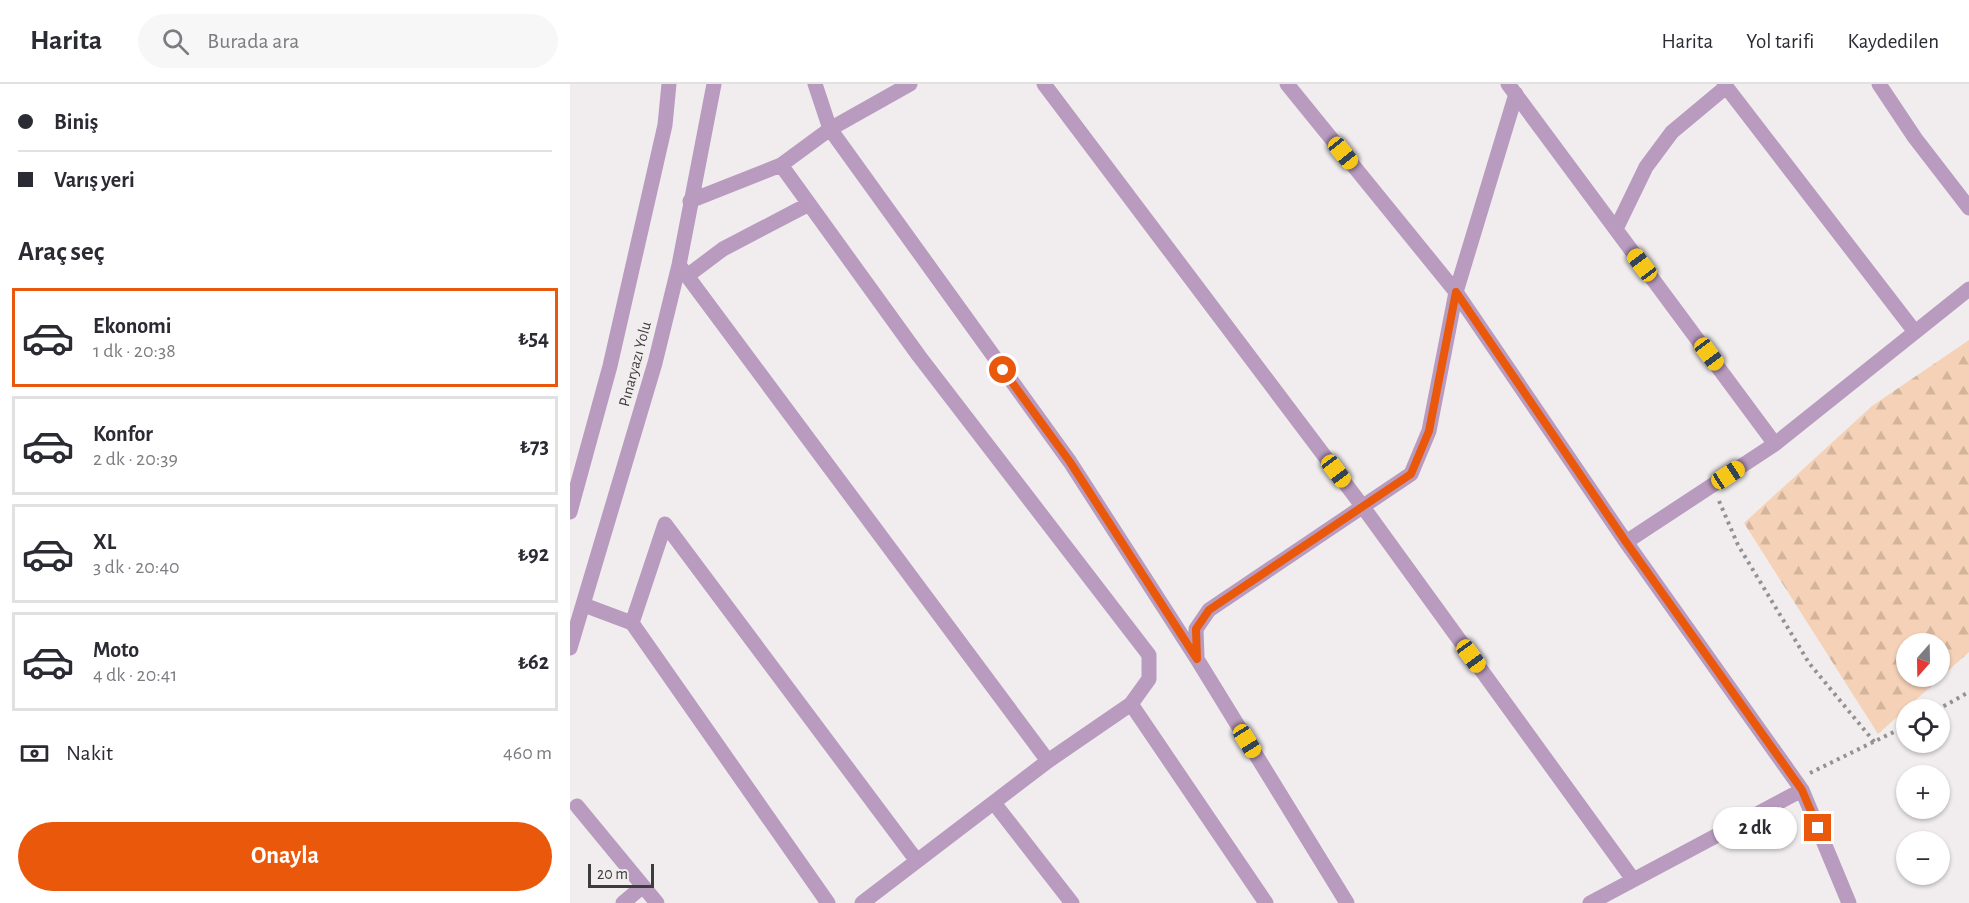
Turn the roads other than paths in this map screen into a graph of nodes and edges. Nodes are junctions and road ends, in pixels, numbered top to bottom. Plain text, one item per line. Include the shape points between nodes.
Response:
1 (669, 84) edge
2 (714, 84) edge
3 (815, 84) edge
4 (910, 84) edge
5 (1044, 84) edge
6 (1287, 84) edge
7 (1879, 84) edge
8 (1725, 85) edge
9 (1512, 89) edge
10 (830, 129) junction
11 (781, 165) junction
12 (690, 201) junction
13 (809, 204) junction
14 (1969, 208) edge
15 (1616, 229) junction
16 (683, 270) junction
17 (1969, 288) edge
18 (1456, 292) junction
19 (1915, 332) junction
20 (1775, 444) junction
21 (1363, 507) junction
22 (570, 512) edge
23 (1626, 542) junction
24 (584, 605) junction
25 (632, 623) junction
26 (570, 648) edge
27 (1197, 659) junction
28 (1131, 704) junction
29 (1048, 761) junction
30 (1798, 785) junction
31 (993, 803) junction
32 (577, 806) dead end
33 (917, 861) junction
34 (1632, 878) junction
35 (643, 886) junction
36 (878, 898) edge
37 (623, 903) edge
38 (657, 903) edge
39 (828, 903) edge
40 (862, 903) edge
41 (1072, 903) edge
42 (1266, 903) edge
43 (1347, 903) edge
44 (1590, 903) edge
45 (1849, 903) edge

1 - 22 street, Pınaryazı Yolu via 665,125 612,354
2 - 12 street, Pınaryazı Yolu
3 - 10 street
4 - 10 street
5 - 21 street
6 - 18 street
7 - 14 street
8 - 15 street via 1672,132 1646,167
8 - 19 street
9 - 15 street
9 - 18 street
10 - 11 street
10 - 27 street via 1070,462
11 - 12 street
11 - 13 street
12 - 16 street, Pınaryazı Yolu
13 - 16 street
13 - 28 street via 919,356 1149,655 1149,679
15 - 20 street
16 - 24 street, Pınaryazı Yolu
16 - 29 street
17 - 19 street
18 - 21 street via 1429,431 1411,474
18 - 23 street
19 - 20 street
20 - 23 street
21 - 27 street via 1209,610 1196,629
21 - 34 street
23 - 30 street
24 - 25 street
24 - 26 street, Pınaryazı Yolu
25 - 33 street via 665,524
25 - 39 street
27 - 43 street
28 - 29 street
28 - 42 street
29 - 31 street
30 - 34 street
30 - 45 street
31 - 33 street
31 - 41 street
32 - 35 street
33 - 36 street
34 - 44 street
35 - 37 street
35 - 38 street
36 - 40 street

